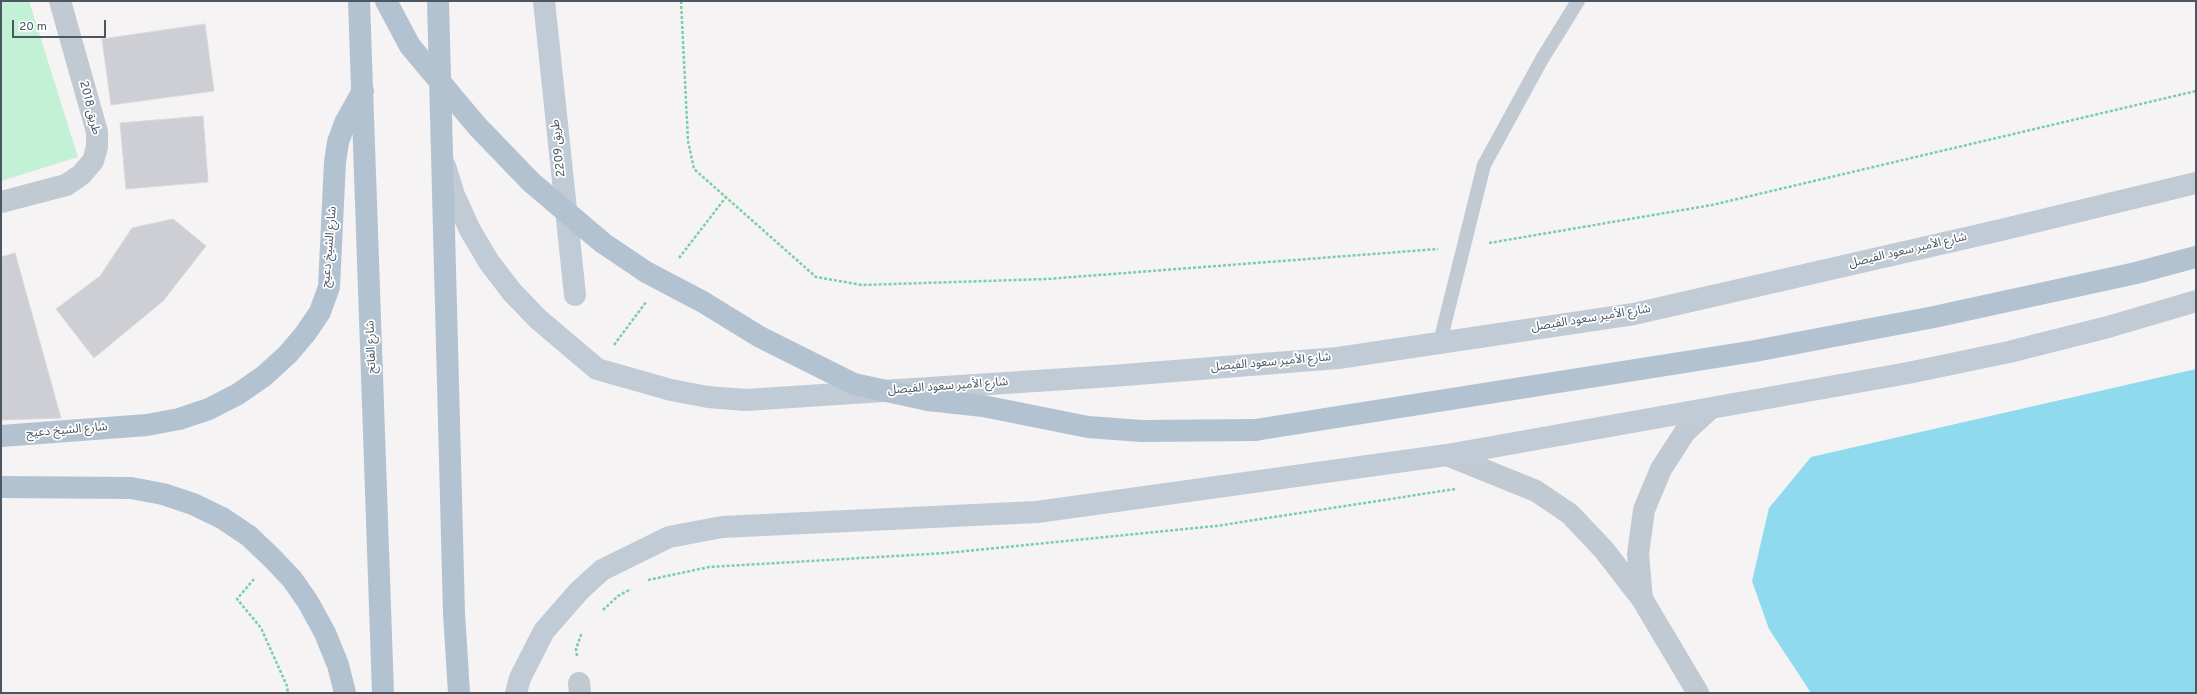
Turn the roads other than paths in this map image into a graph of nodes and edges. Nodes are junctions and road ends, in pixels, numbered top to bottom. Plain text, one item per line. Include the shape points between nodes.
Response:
1 (60, 1) edge
2 (359, 1) edge
3 (386, 1) edge
4 (438, 1) edge
5 (544, 1) edge
6 (1578, 1) edge
7 (363, 91) junction
8 (443, 159) junction
9 (2196, 183) edge
10 (1, 202) edge
11 (2196, 257) edge
12 (575, 295) dead end
13 (2196, 301) edge
14 (1440, 342) junction
15 (1710, 409) junction
16 (1, 436) edge
17 (1446, 455) junction
18 (1, 487) edge
19 (1642, 598) junction
20 (345, 693) edge
21 (384, 693) edge
22 (459, 693) edge
23 (516, 693) edge
24 (1698, 693) edge

1 - 10 street, طريق 2018 via 97,132 98,147 89,166 66,185
2 - 7 main road, شارع الفاتح
3 - 11 main road, bridge via 410,46 477,126 531,182 603,243 646,272 703,302 760,337 854,384 928,400 982,406 1088,427 1142,431 1255,430 1762,349 1949,313 2136,273
4 - 8 main road
5 - 12 street, طريق 2209
6 - 14 lane via 1542,59 1484,165
7 - 16 main road, شارع الشيخ دعيج via 345,123 338,142 328,287 320,312 288,354 264,376 238,394 179,419
7 - 21 main road, شارع الفاتح
8 - 14 street, شارع الأمير سعود الفيصل via 454,195 470,230 489,262 512,292 538,319 597,369 671,390 708,397 746,400 1112,376 1338,358
8 - 22 main road via 454,613
9 - 14 street, شارع الأمير سعود الفيصل via 1634,314
13 - 15 street via 2009,352
15 - 17 street
15 - 19 street via 1685,432 1660,469 1644,510 1638,554
17 - 19 street via 1536,492 1570,514 1604,550
17 - 23 street via 1037,512 722,527 669,538 602,570 578,590 544,631 520,678
18 - 20 main road via 131,488 163,494 193,504 222,518 249,536 296,585 322,627 338,665
19 - 24 street

